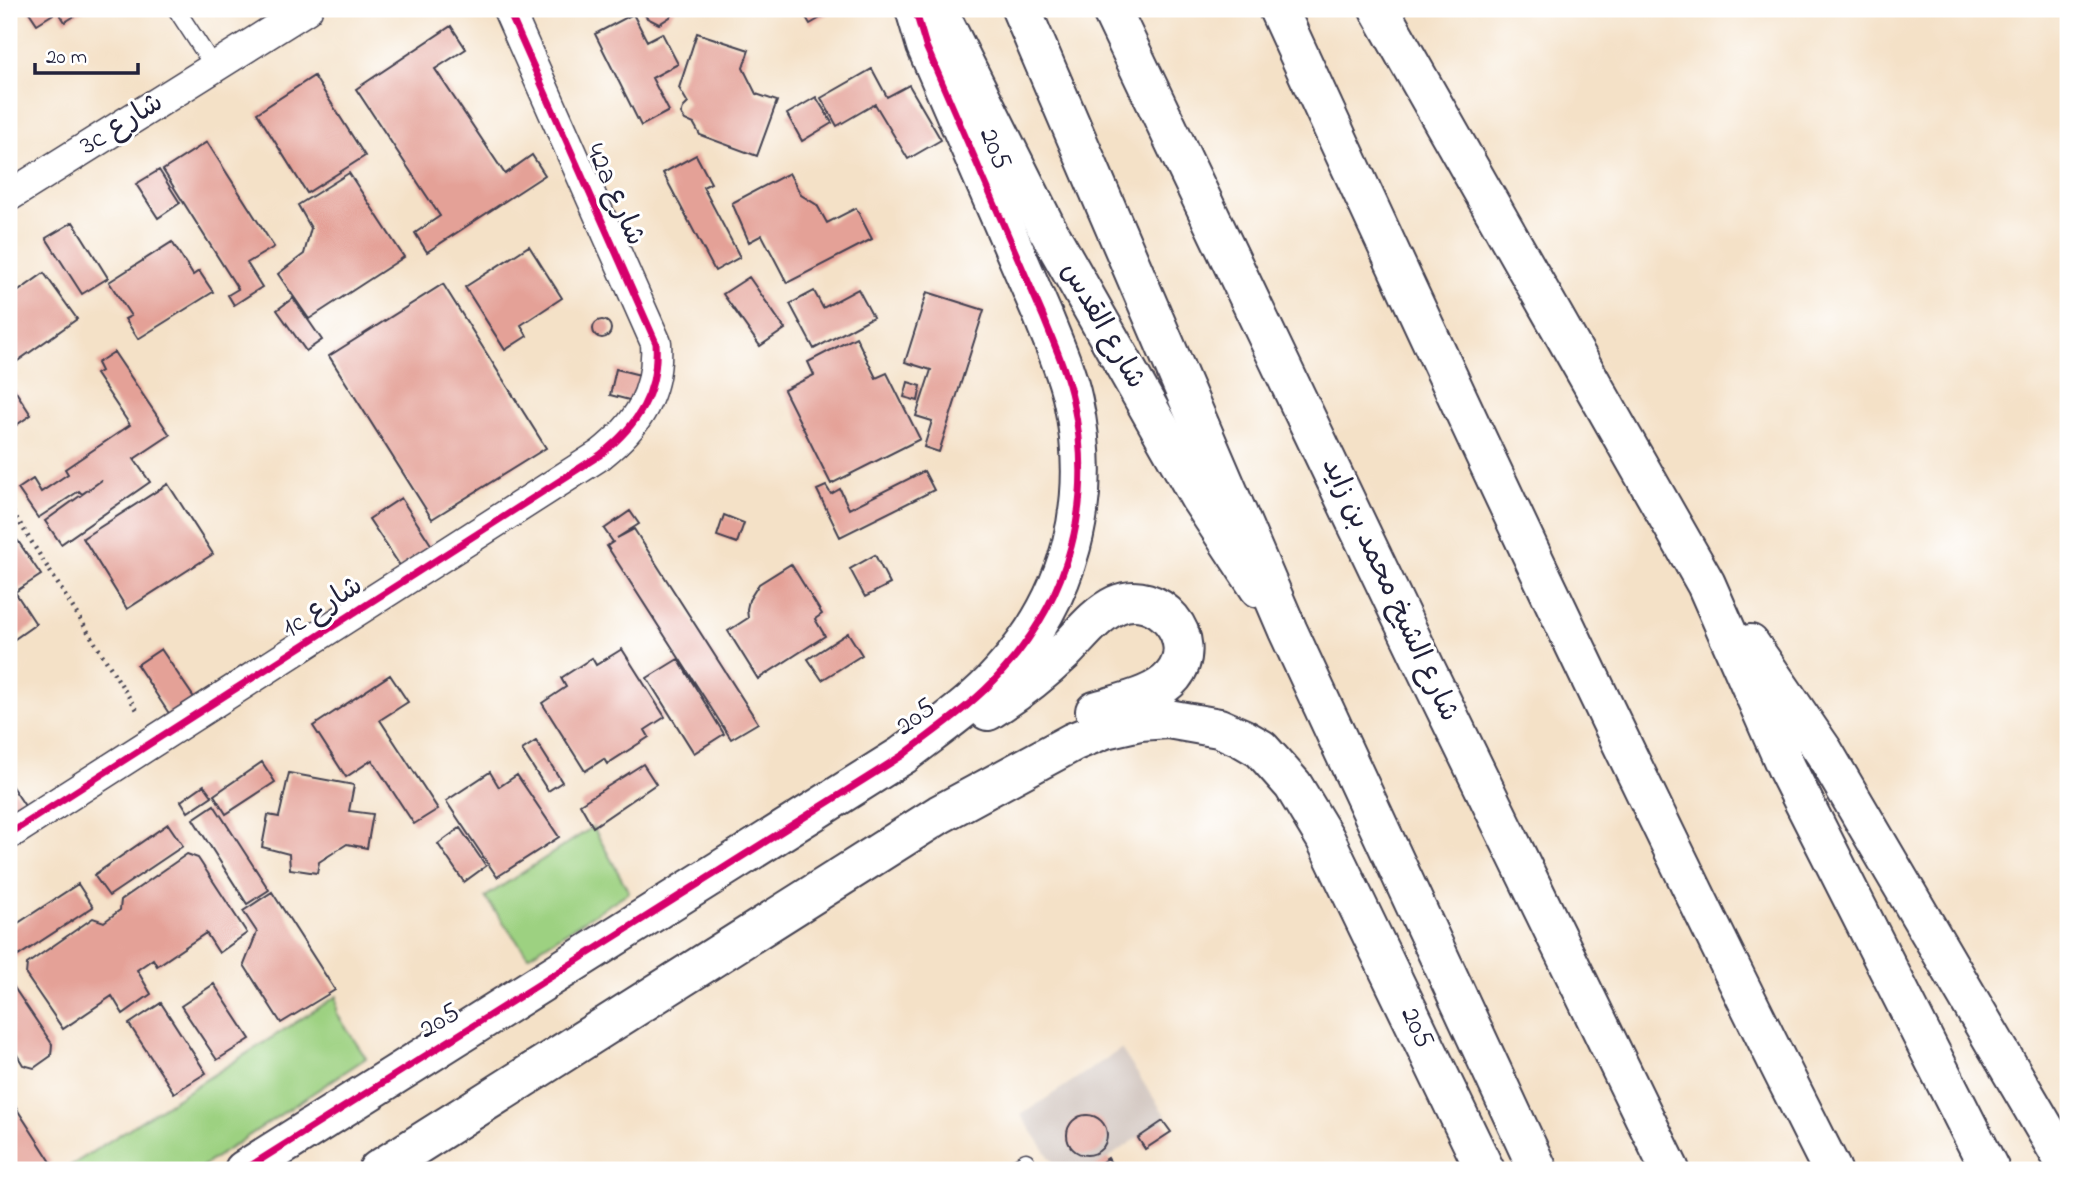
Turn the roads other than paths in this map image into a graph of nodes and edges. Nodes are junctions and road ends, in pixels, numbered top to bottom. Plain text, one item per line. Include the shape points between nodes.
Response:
1 (176, 9) edge
2 (307, 9) edge
3 (508, 9) edge
4 (915, 9) edge
5 (937, 9) edge
6 (1021, 9) edge
7 (1111, 9) edge
8 (1278, 9) edge
9 (1379, 9) edge
10 (214, 67) junction
11 (9, 196) edge
12 (647, 402) joint
13 (1706, 584) junction
14 (1288, 631) junction
15 (903, 755) junction
16 (940, 814) junction
17 (9, 834) edge
18 (2068, 1168) edge
19 (244, 1170) edge
20 (378, 1170) edge
21 (1485, 1170) edge
22 (1538, 1170) edge
23 (1670, 1170) edge
24 (1832, 1170) edge
25 (1990, 1170) edge

1 - 10 lane
2 - 10 street, 3c شارع
3 - 12 street, 42a شارع via 656,343 657,365
4 - 15 main road, 205 via 926,46 1060,358 1079,437 1080,512 1059,585 1023,649 978,697
5 - 14 main road, شارع القدس via 1051,236 1199,496
6 - 14 main road
7 - 23 main road, شارع الشيخ محمد بن زايد
8 - 24 main road via 1540,575
9 - 13 main road
10 - 11 street, 3c شارع
12 - 17 street, 1c شارع via 619,440 600,455
13 - 18 main road via 1824,752
13 - 25 main road via 1787,769
14 - 22 main road
15 - 16 main road via 956,731 1003,701 1117,605 1136,600 1154,604 1178,629 1183,645 1172,677 1157,688 1055,730
15 - 19 main road, 205
16 - 20 main road, 205
16 - 21 main road, 205 via 1073,742 1140,721 1168,719 1207,725 1261,749 1293,785 1325,838

